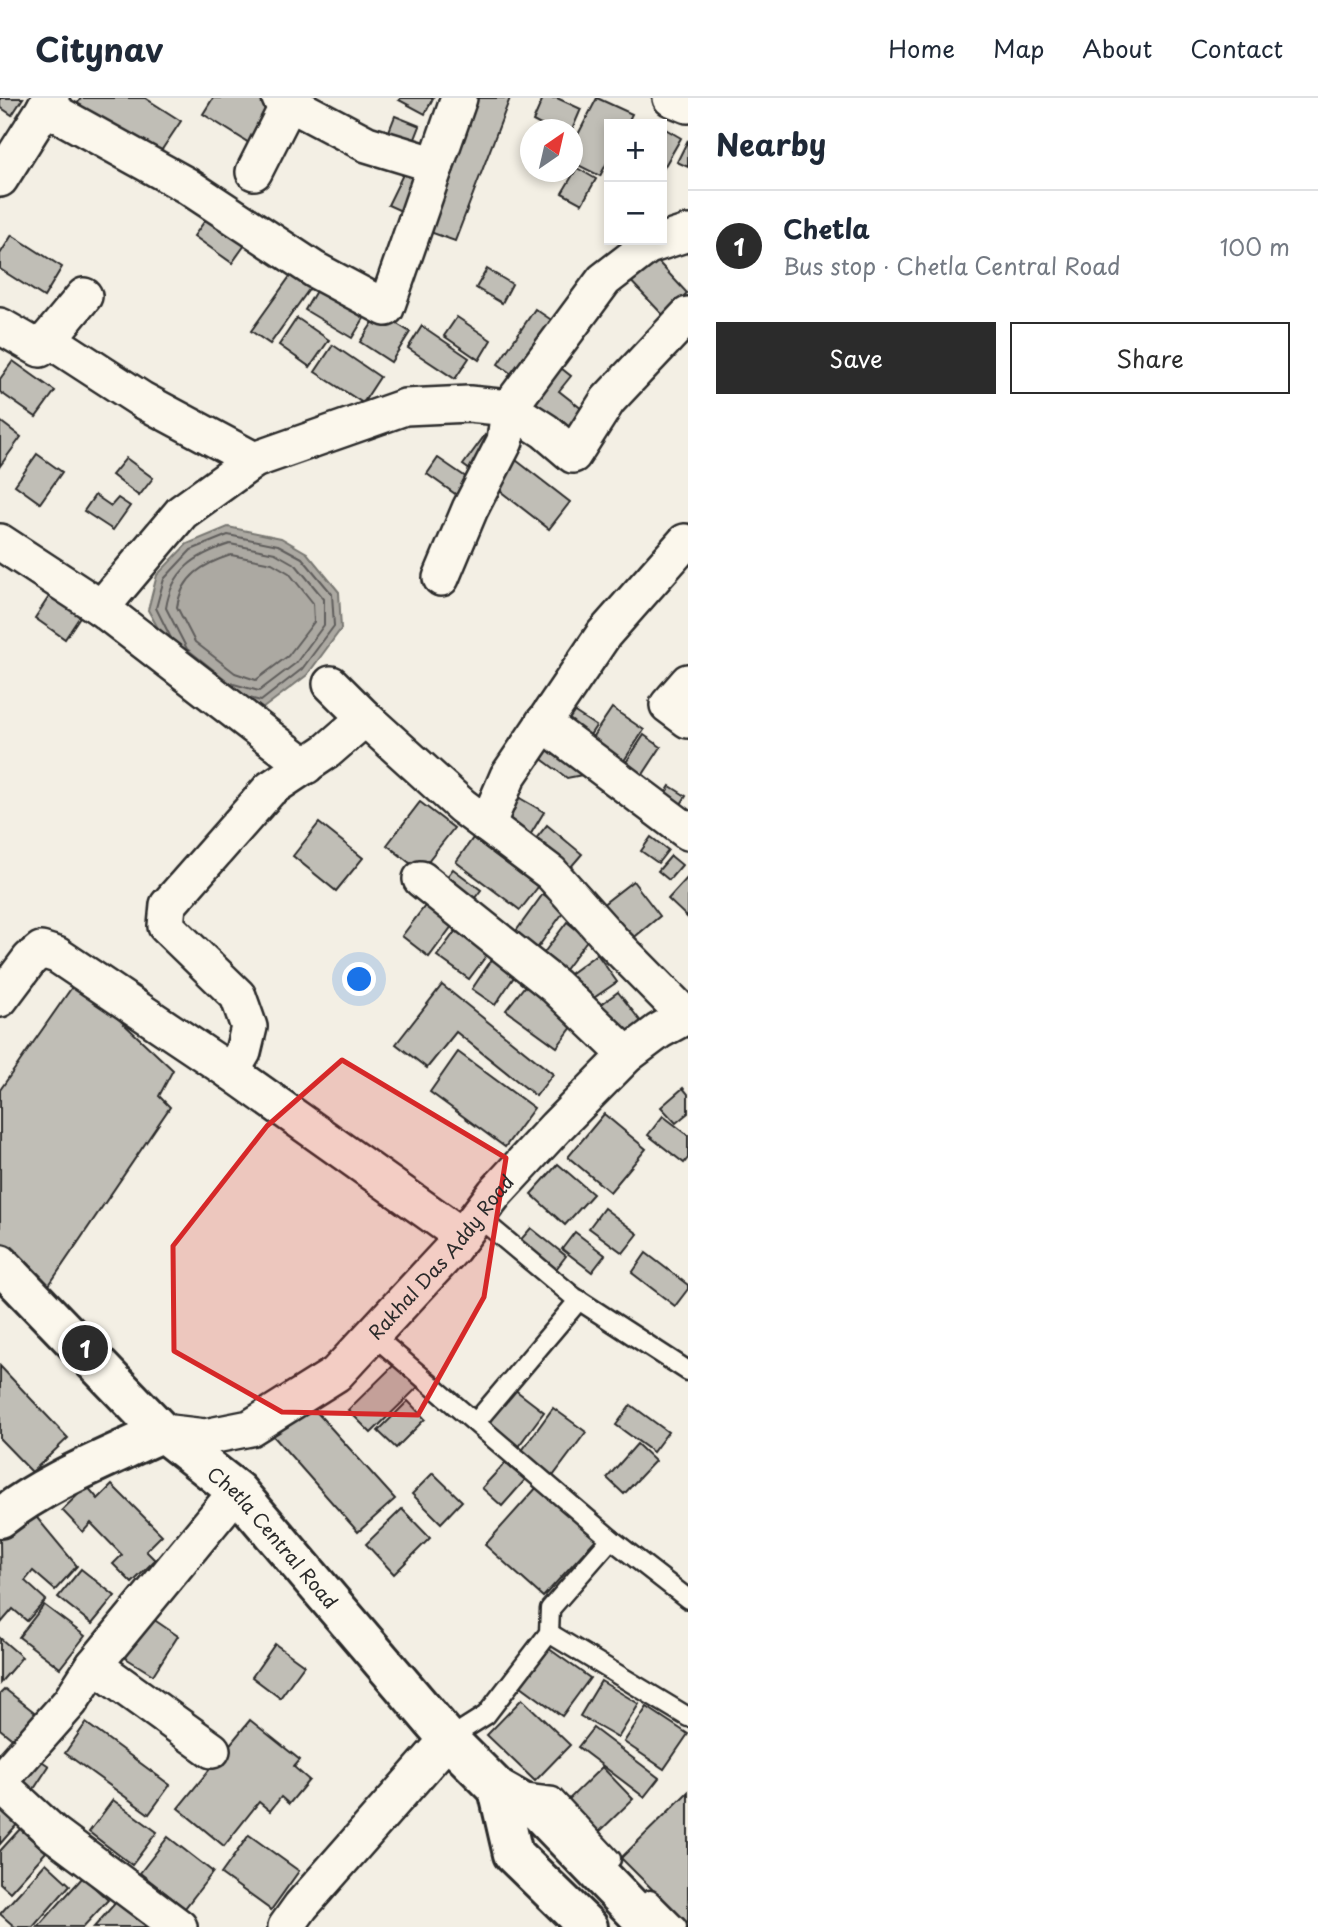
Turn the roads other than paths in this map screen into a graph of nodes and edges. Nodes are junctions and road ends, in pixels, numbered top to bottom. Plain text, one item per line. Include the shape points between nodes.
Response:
1 (459, 98) edge
2 (671, 98) edge
3 (284, 100) edge
4 (48, 103) edge
5 (688, 105) edge
6 (436, 165) junction
7 (254, 172) dead end
8 (0, 179) edge
9 (688, 233) edge
10 (84, 296) dead end
11 (0, 326) edge
12 (683, 329) edge
13 (48, 339) junction
14 (509, 408) junction
15 (254, 460) junction
16 (0, 542) edge
17 (685, 542) dead end
18 (441, 578) dead end
19 (101, 608) junction
20 (688, 682) edge
21 (331, 684) dead end
22 (365, 718) junction
23 (688, 720) edge
24 (542, 723) junction
25 (306, 766) junction
26 (487, 825) junction
27 (688, 832) edge
28 (421, 879) dead end
29 (0, 999) edge
30 (687, 1015) edge
31 (626, 1055) junction
32 (231, 1072) junction
33 (470, 1226) junction
34 (0, 1264) edge
35 (579, 1300) junction
36 (373, 1335) junction
37 (688, 1371) edge
38 (476, 1422) junction
39 (162, 1432) junction
40 (237, 1491) junction
41 (0, 1518) edge
42 (611, 1539) junction
43 (688, 1599) edge
44 (550, 1633) junction
45 (94, 1665) junction
46 (688, 1717) edge
47 (448, 1739) junction
48 (212, 1750) dead end
49 (0, 1783) edge
50 (498, 1789) junction
51 (573, 1922) edge
52 (178, 1927) edge
53 (286, 1927) edge
54 (650, 1927) edge
55 (677, 1927) edge

1 - 6 street
2 - 5 street
3 - 6 street via 367,144
3 - 7 street
4 - 6 street via 186,185 314,270 386,308
4 - 8 street
9 - 14 street via 648,246 604,280
10 - 13 street
11 - 13 street via 40,349
12 - 14 street via 608,400 573,455
13 - 15 street via 142,400
14 - 15 street via 469,404 405,407
14 - 18 street via 505,442
15 - 19 street via 182,512
16 - 19 street
17 - 24 street via 604,634
19 - 25 street
20 - 23 street via 668,705
21 - 22 street
22 - 25 street
22 - 26 street
24 - 26 street via 509,776
24 - 27 street
25 - 32 street via 270,789 168,905 166,926 238,996 248,1027 243,1052
26 - 30 street via 551,873
28 - 31 street via 555,986
29 - 32 street via 41,950 57,955
30 - 31 street, Rakhal Das Addy Road
31 - 33 street, Rakhal Das Addy Road via 495,1192
32 - 33 street
33 - 35 lane
33 - 36 street, Rakhal Das Addy Road
34 - 39 main road, Chetla Central Road
35 - 37 lane
35 - 38 lane
36 - 38 lane
36 - 39 street, Rakhal Das Addy Road via 336,1374 250,1427 205,1437
38 - 42 lane
39 - 40 main road, Chetla Central Road
39 - 41 main road via 78,1472
40 - 45 street
40 - 47 main road, Chetla Central Road
42 - 43 lane
42 - 44 lane via 550,1609
44 - 46 lane
44 - 47 lane via 486,1715
45 - 48 street
45 - 49 street via 70,1702
47 - 50 main road, Chetla Central Road
47 - 53 street
49 - 52 street via 53,1833
50 - 51 main road via 513,1854
50 - 54 main road, Chetla Central Road via 539,1812
50 - 55 lane via 553,1797

